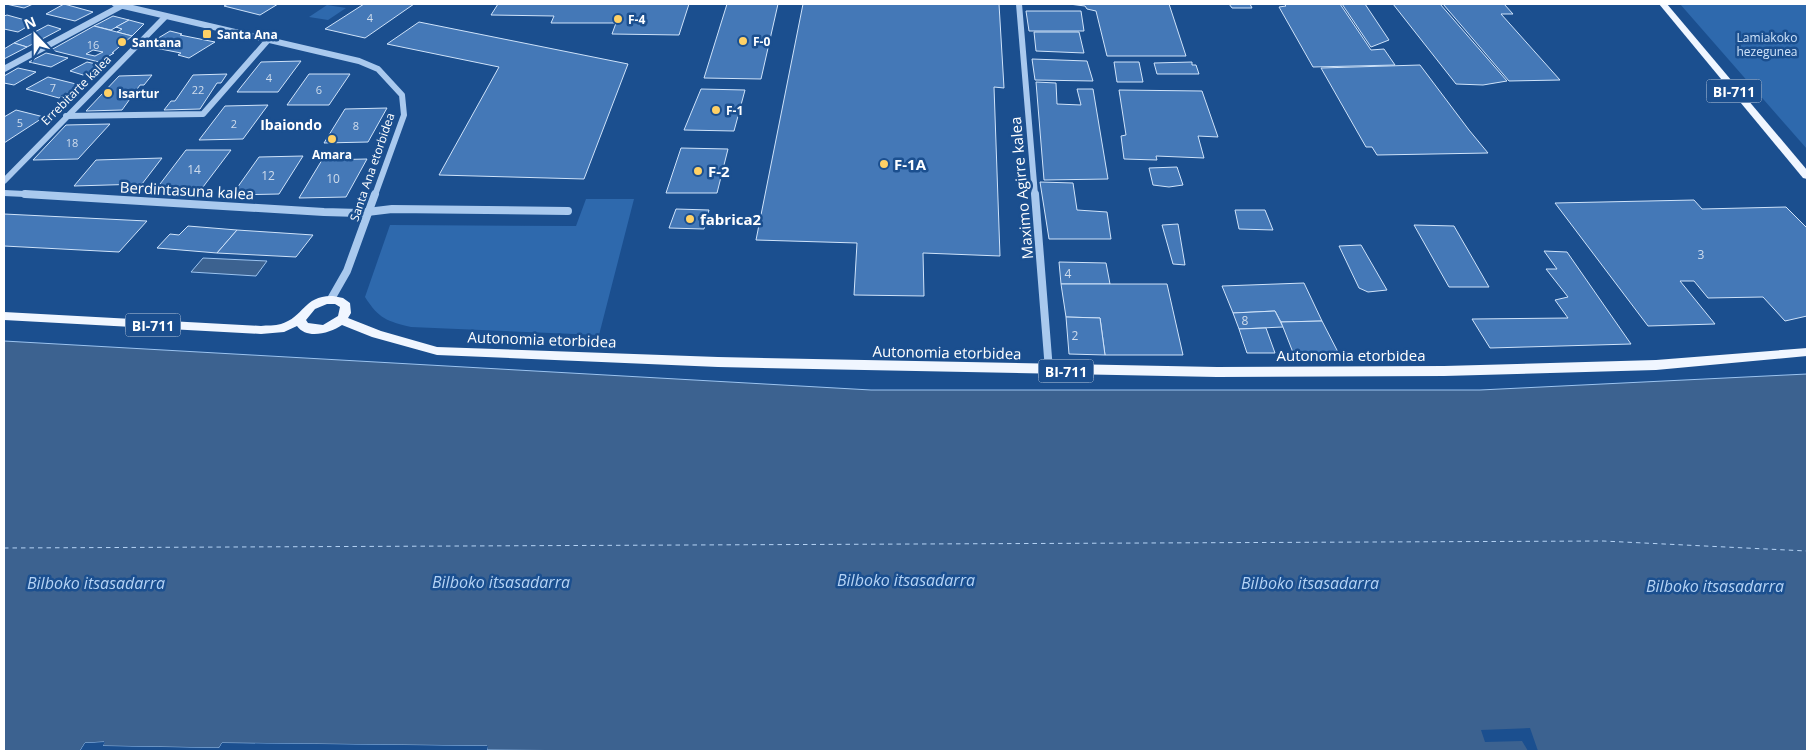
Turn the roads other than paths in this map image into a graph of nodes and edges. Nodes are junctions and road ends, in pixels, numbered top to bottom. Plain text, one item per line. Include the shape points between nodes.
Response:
1 (114, 4) edge
2 (1019, 4) edge
3 (1663, 4) edge
4 (124, 5) edge
5 (166, 17) junction
6 (268, 40) junction
7 (4, 69) edge
8 (66, 116) junction
9 (1807, 176) edge
10 (4, 181) edge
11 (4, 193) edge
12 (568, 211) dead end
13 (369, 212) junction
14 (331, 299) junction
15 (4, 316) edge
16 (300, 319) junction
17 (341, 320) junction
18 (1802, 353) edge
19 (1049, 370) junction

1 - 4 street
2 - 19 street, Maximo Agirre kalea
3 - 9 main road, BI-711
4 - 5 street
4 - 7 street
5 - 6 street, Santa Ana etorbidea
5 - 8 street, Errebitarte kalea
6 - 8 street via 203,114
6 - 13 street, Santa Ana etorbidea via 378,69 402,95 404,115
8 - 10 street, Errebitarte kalea
11 - 13 street, Berdintasuna kalea via 317,212
12 - 13 street, Berdintasuna kalea via 392,209
13 - 14 street, Santa Ana etorbidea via 347,271
14 - 16 main road, BI-711 via 311,306
14 - 17 main road via 346,306
15 - 16 main road, BI-711 via 261,330 284,328
16 - 17 main road via 303,326 311,330 330,327
17 - 19 main road, Autonomia etorbidea / BI-711 via 387,338 398,338 436,351
18 - 19 main road, Autonomia etorbidea / BI-711 via 1656,365 1444,371

